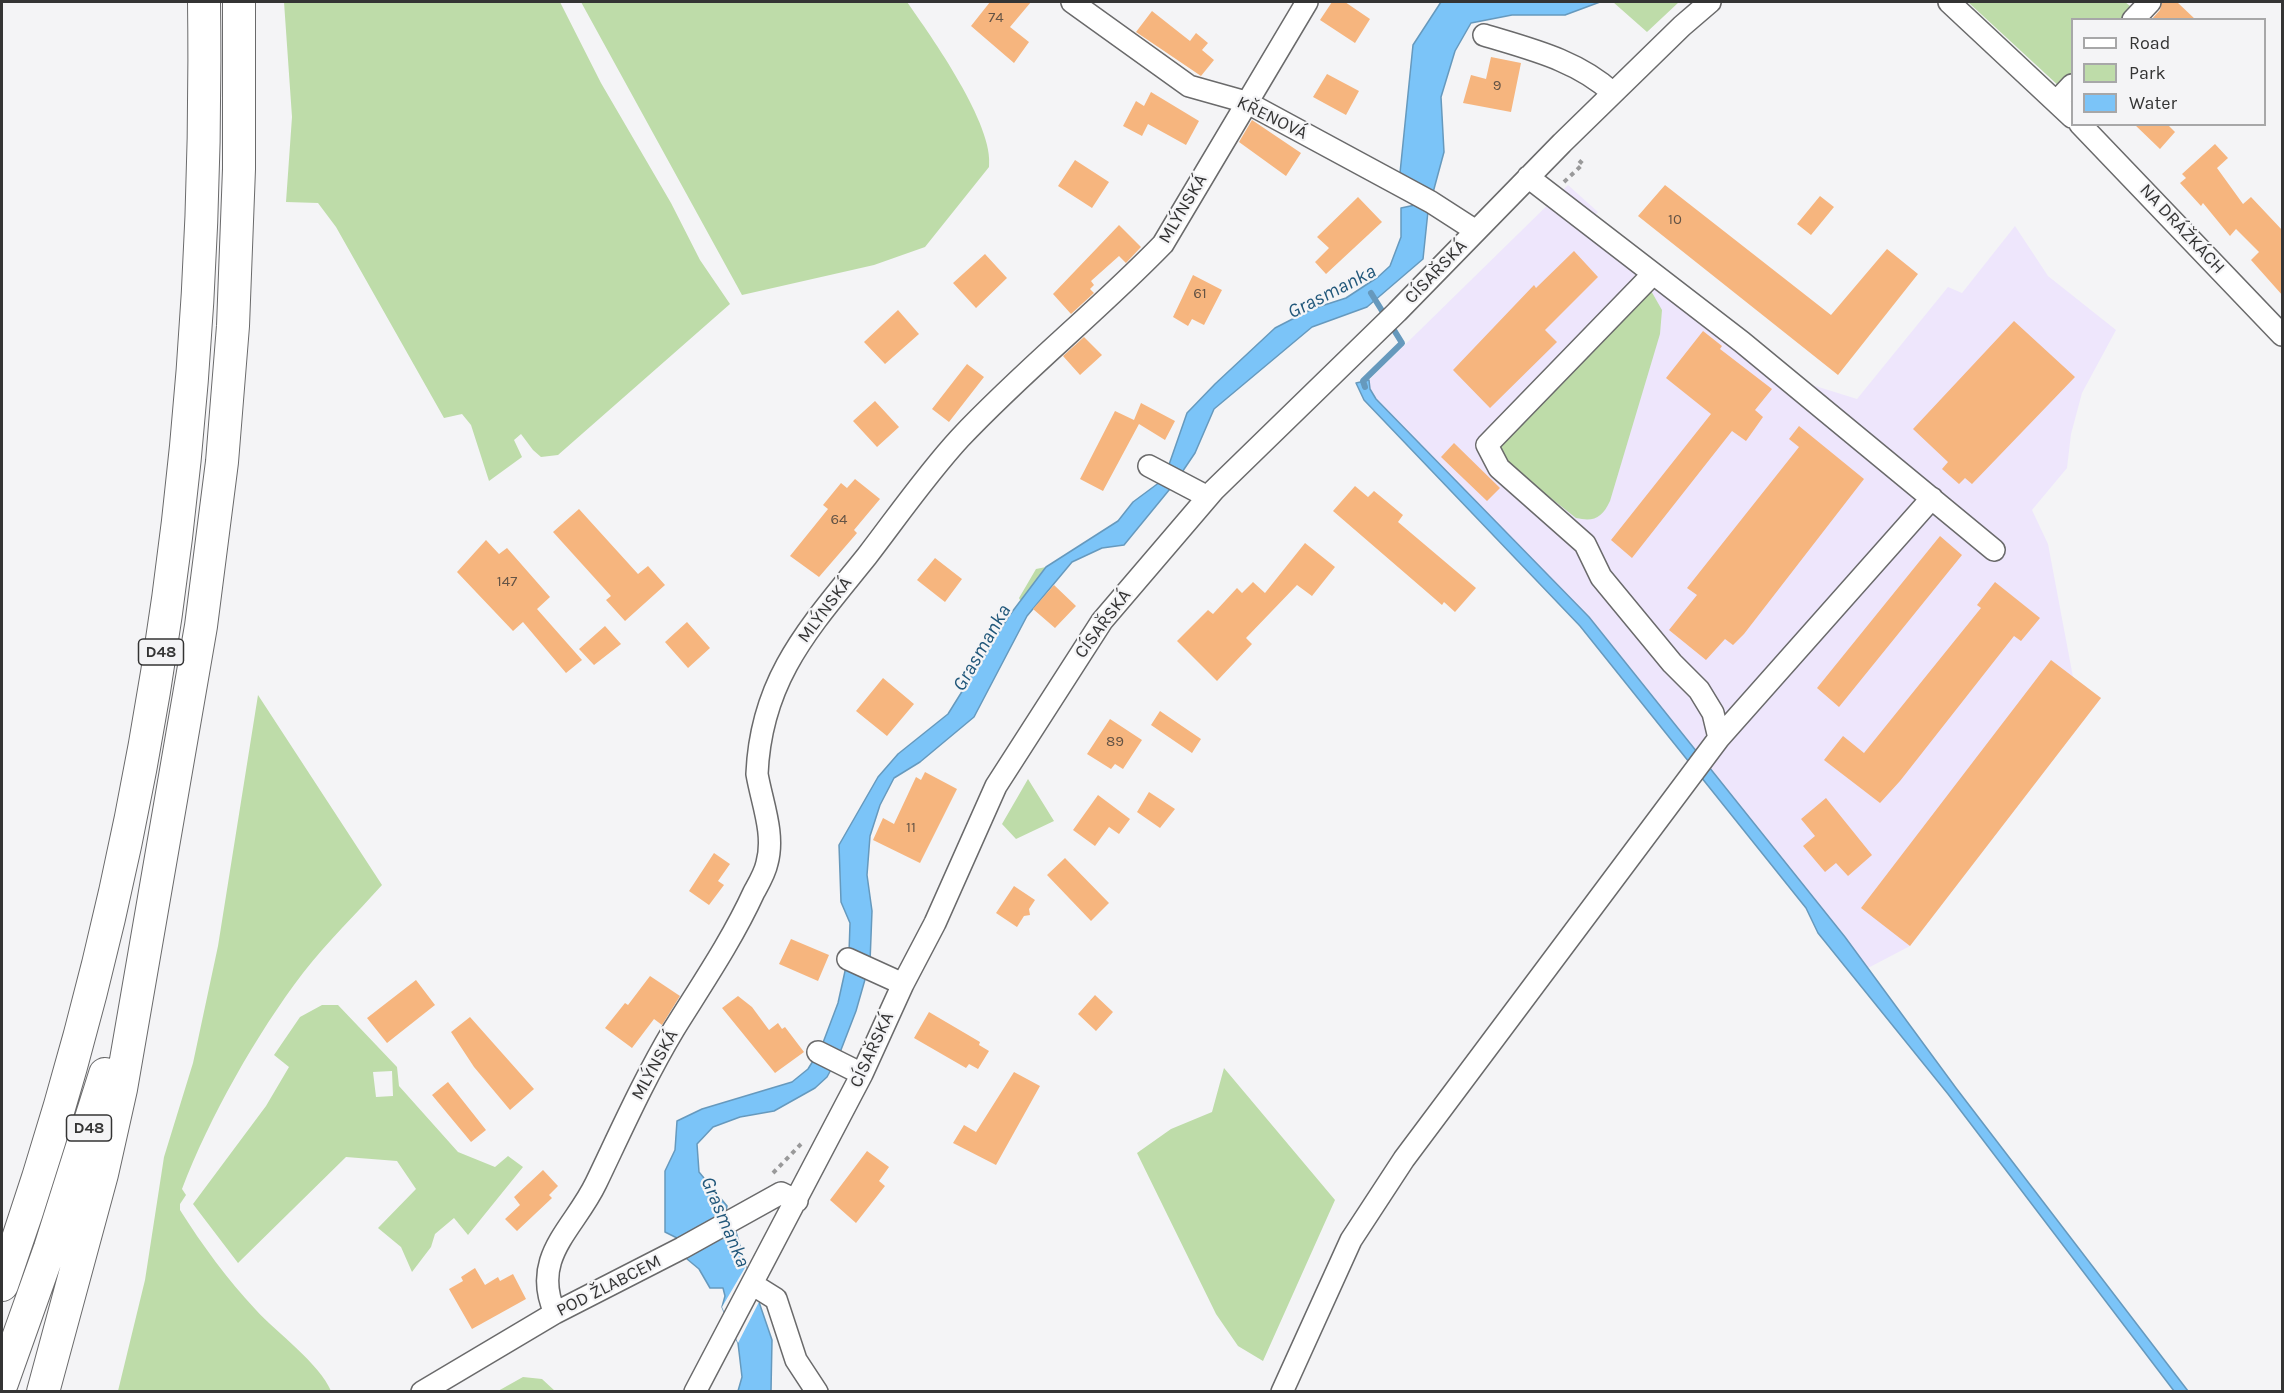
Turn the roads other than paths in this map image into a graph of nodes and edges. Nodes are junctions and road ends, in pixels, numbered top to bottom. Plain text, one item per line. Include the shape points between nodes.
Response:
1 (204, 2) edge
2 (239, 2) edge
3 (1072, 2) edge
4 (1307, 2) edge
5 (1710, 2) edge
6 (1948, 2) edge
7 (2150, 2) edge
8 (2135, 18) edge
9 (1484, 35) dead end
10 (2071, 87) edge
11 (1613, 93) junction
12 (2057, 101) junction
13 (1246, 102) junction
14 (2071, 115) edge
15 (2082, 126) edge
16 (1528, 177) junction
17 (1476, 231) junction
18 (1653, 274) junction
19 (2283, 335) edge
20 (1164, 474) dead end
21 (1208, 497) junction
22 (1932, 498) junction
23 (1994, 550) dead end
24 (1719, 738) junction
25 (158, 867) junction
26 (848, 959) dead end
27 (903, 984) junction
28 (827, 1056) dead end
29 (862, 1074) junction
30 (797, 1201) junction
31 (752, 1284) junction
32 (2, 1285) edge
33 (555, 1313) junction
34 (2, 1383) edge
35 (43, 1392) edge
36 (422, 1392) edge
37 (695, 1392) edge
38 (817, 1392) edge
39 (1282, 1392) edge

1 - 32 highway, D48 via 204,168 197,324 186,459 166,621 126,848 78,1044
2 - 25 highway, D48 via 237,245 223,452 201,626
3 - 13 street, KŘENOVÁ via 1189,86
4 - 13 street, MLÝNSKÁ
5 - 11 street, CÍSAŘSKÁ
6 - 12 street
7 - 8 street
9 - 11 street via 1556,58 1596,77
10 - 12 street
11 - 16 street, CÍSAŘSKÁ
12 - 14 street
13 - 17 street, KŘENOVÁ
13 - 33 street, MLÝNSKÁ via 1163,244 958,440 803,636 776,683 757,763 771,840 767,864 722,954 624,1120 595,1186 557,1244 546,1284
15 - 19 street, NA DRÁŽKÁCH
16 - 17 street, CÍSAŘSKÁ
16 - 18 street
17 - 21 street, CÍSAŘSKÁ
18 - 22 street
18 - 24 street via 1487,445 1499,468 1585,544 1601,577 1699,690 1713,712
20 - 21 street
21 - 27 street, CÍSAŘSKÁ via 1096,629 998,782
22 - 23 street
22 - 24 street
24 - 39 street via 1398,1168 1351,1240
25 - 34 highway, D48 via 98,1098
25 - 35 highway via 121,1089
26 - 27 street
27 - 29 street, CÍSAŘSKÁ
28 - 29 street
29 - 30 street, CÍSAŘSKÁ
30 - 31 street, CÍSAŘSKÁ
30 - 33 street, POD ŽLABCEM via 781,1193
31 - 37 street, CÍSAŘSKÁ
31 - 38 street via 776,1299 796,1360
33 - 36 street, POD ŽLABCEM

